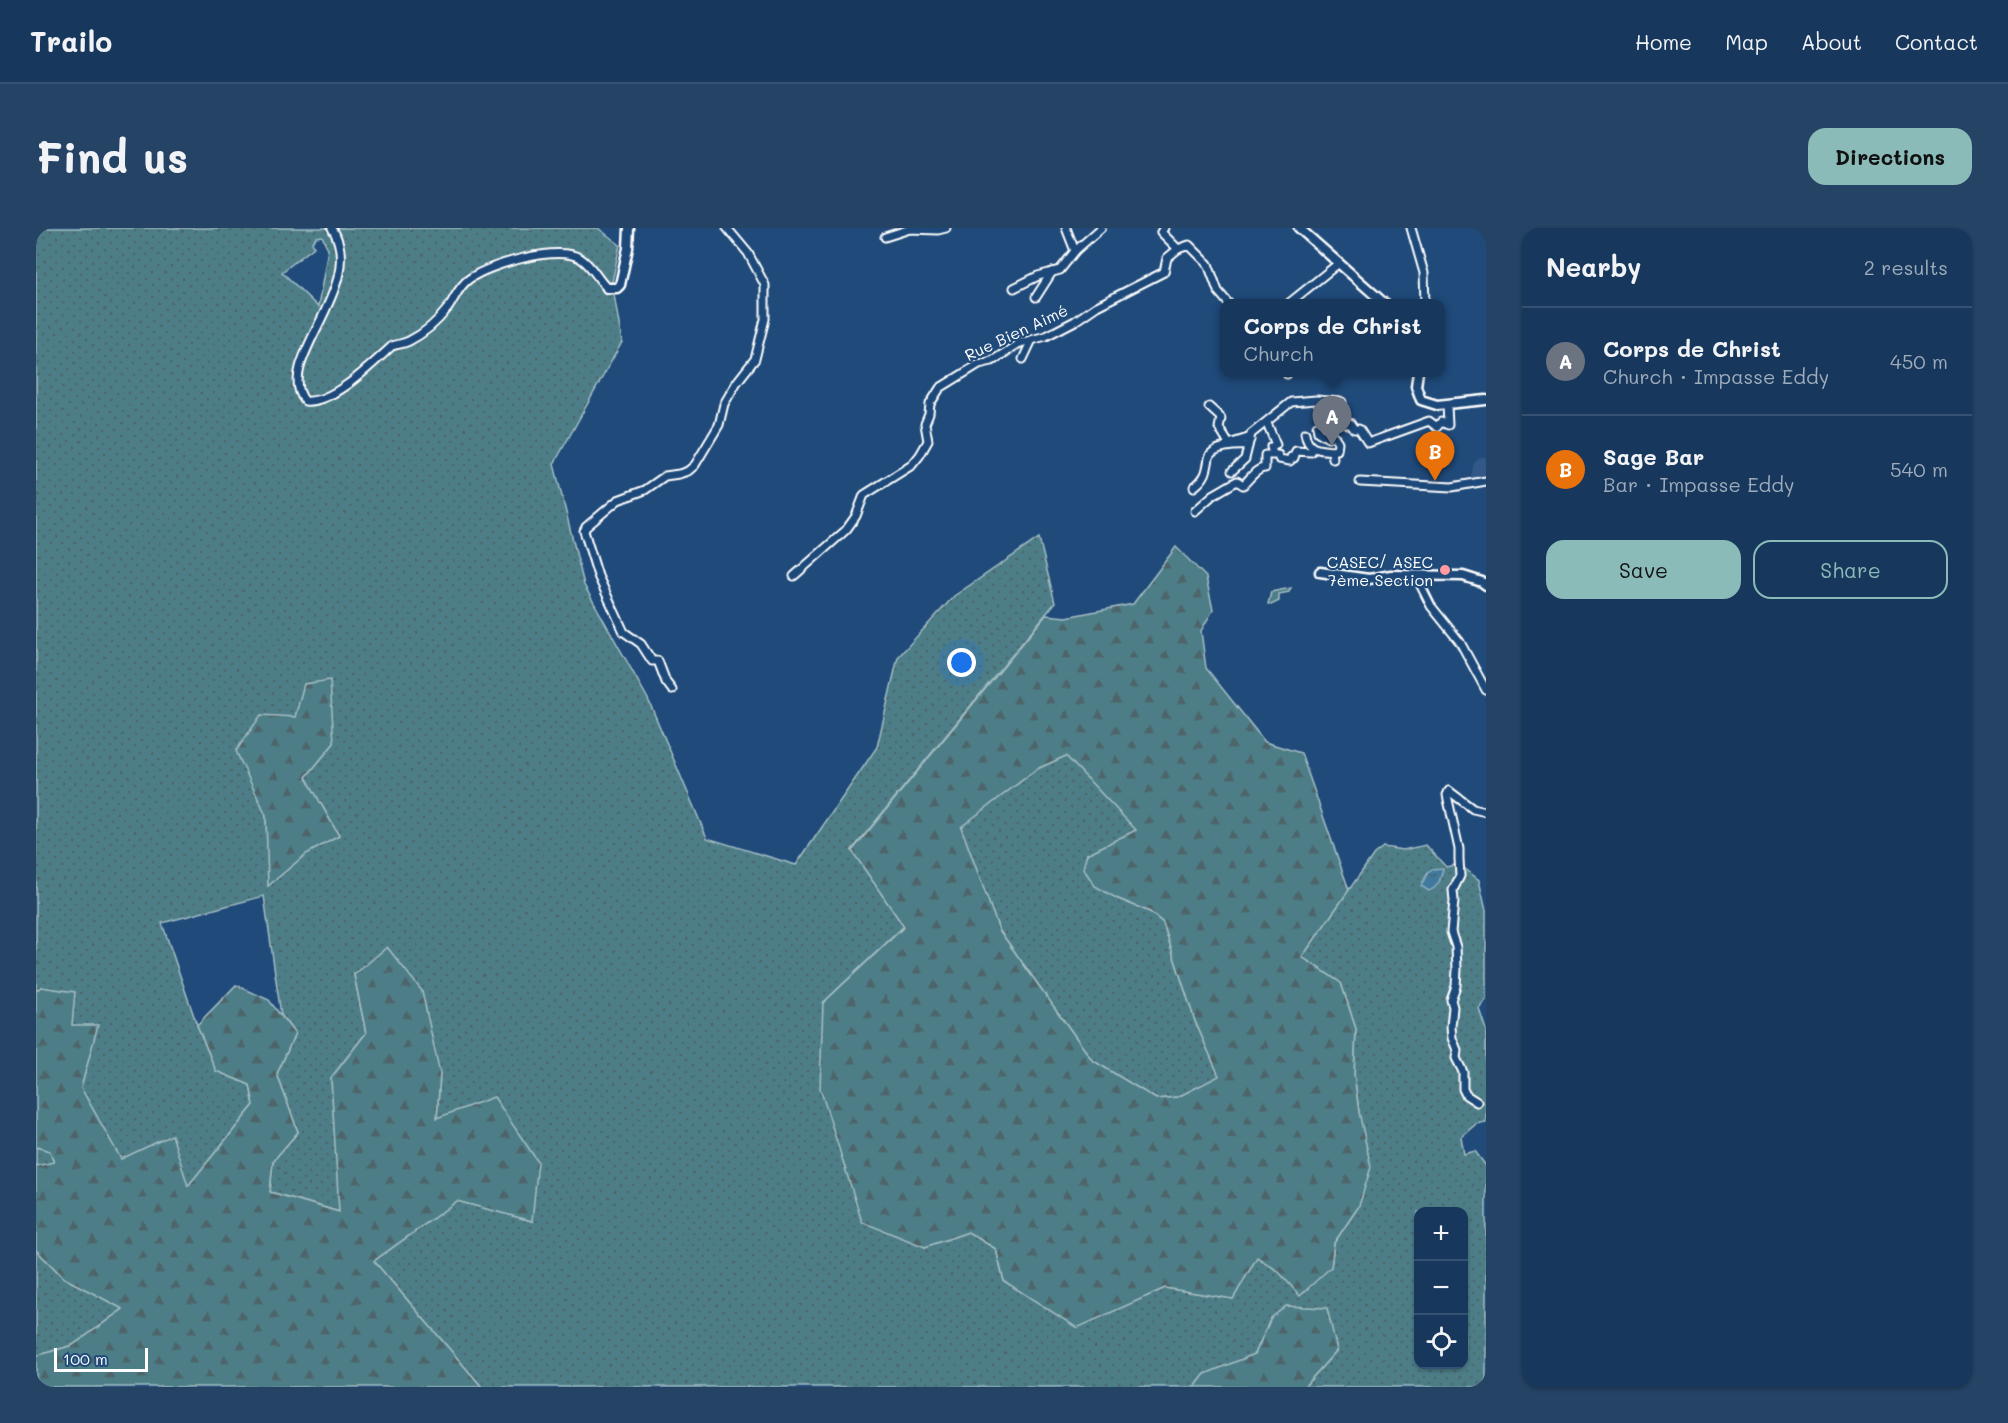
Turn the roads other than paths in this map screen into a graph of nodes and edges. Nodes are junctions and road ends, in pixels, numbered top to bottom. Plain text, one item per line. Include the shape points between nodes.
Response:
1 (332, 228) edge
2 (629, 228) edge
3 (727, 228) edge
4 (946, 228) edge
5 (1066, 228) edge
6 (1101, 228) edge
7 (1164, 228) edge
8 (1299, 228) edge
9 (1411, 228) edge
10 (885, 237) dead end
11 (1178, 249) junction
12 (1075, 251) junction
13 (1339, 263) junction
14 (1052, 272) junction
15 (607, 288) joint
16 (1014, 288) dead end
17 (1036, 297) dead end
18 (1225, 299) edge
19 (1293, 299) edge
20 (1380, 299) edge
21 (1425, 299) edge
22 (1031, 342) junction
23 (1023, 359) dead end
24 (1417, 377) edge
25 (1486, 400) edge
26 (1447, 405) junction
27 (1209, 407) dead end
28 (1267, 423) junction
29 (1317, 426) dead end
30 (1305, 434) dead end
31 (1249, 443) junction
32 (1312, 449) junction
33 (1273, 454) junction
34 (1232, 471) dead end
35 (1486, 481) edge
36 (1360, 482) dead end
37 (1194, 487) dead end
38 (1195, 511) dead end
39 (1320, 572) dead end
40 (794, 576) dead end
41 (1416, 576) junction
42 (1486, 585) edge
43 (672, 690) dead end
44 (1486, 690) edge
45 (1486, 812) edge
46 (1476, 1102) dead end

1 - 15 street via 341,249 340,267 334,293 302,361 298,380 305,401 344,387 392,346 417,336 444,314 460,287 485,271 562,253 586,263
2 - 15 street via 620,285
3 - 43 street via 748,254 765,285 765,319 755,359 724,404 719,425 696,465 618,500 584,531 598,576 624,632 641,644 652,661 658,661
4 - 10 street via 909,229
5 - 12 street
6 - 12 street
7 - 11 street via 1161,232
8 - 13 street
9 - 21 street via 1424,273
11 - 18 street via 1189,245 1208,264 1218,291
11 - 22 street, Rue Bien Aimé via 1167,258 1164,272
12 - 14 street via 1060,270
13 - 19 street
13 - 20 street
14 - 16 street
14 - 17 street
22 - 23 street
22 - 40 street, Rue Bien Aimé via 1020,343 940,388 930,404 925,424 928,441 920,455 912,465 864,495 846,530
24 - 26 street via 1421,400
25 - 26 street
26 - 28 street via 1448,425 1441,422 1437,427 1429,421 1368,443 1359,429 1341,418 1343,404 1336,401 1291,402
27 - 31 street via 1221,418 1219,428 1229,444 1248,438
28 - 31 street via 1251,434
28 - 33 street via 1276,445 1271,447
29 - 32 street via 1318,432 1328,438 1334,436 1338,442 1333,455
30 - 32 street
31 - 34 street via 1243,462
31 - 37 street via 1213,451 1209,468
32 - 33 street via 1296,451 1290,461
33 - 38 street via 1265,455 1265,468 1254,472 1243,485 1237,481 1225,486
35 - 36 street via 1452,487
39 - 41 street via 1369,579
41 - 42 street via 1463,576
41 - 44 street
45 - 46 street via 1473,809 1449,791 1460,867 1453,890 1451,932 1457,969 1450,1000 1450,1027 1463,1072 1463,1089

